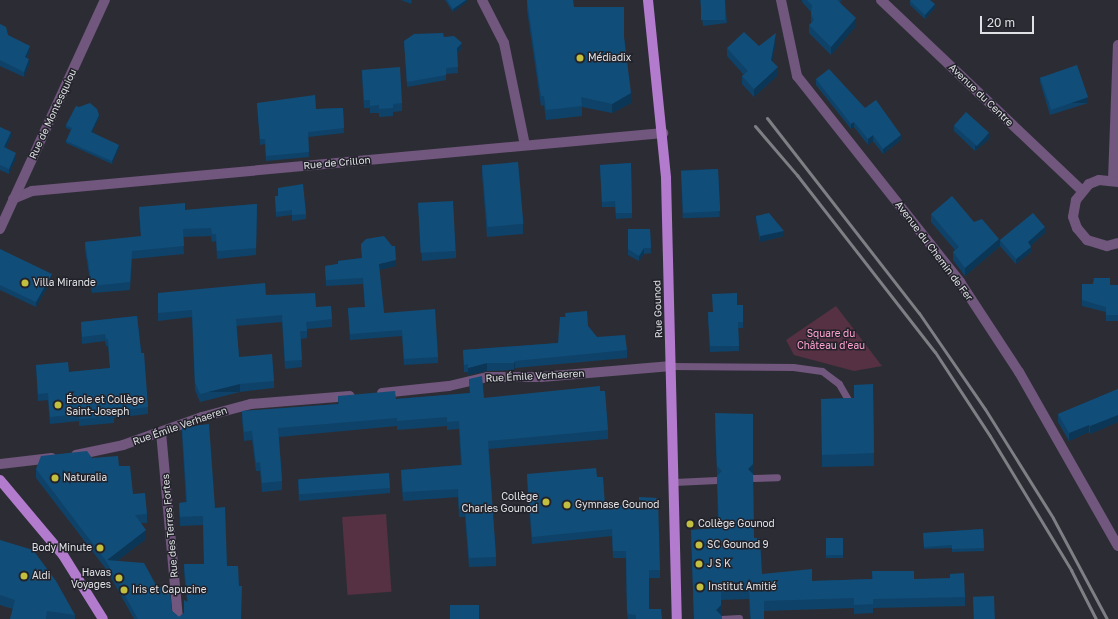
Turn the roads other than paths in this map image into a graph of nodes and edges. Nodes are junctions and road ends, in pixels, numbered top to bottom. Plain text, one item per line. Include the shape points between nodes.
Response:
1 (105, 0) edge
2 (482, 0) edge
3 (648, 0) edge
4 (781, 0) edge
5 (881, 0) edge
6 (1118, 45) edge
7 (663, 133) junction
8 (525, 145) junction
9 (1116, 181) edge
10 (1082, 191) junction
11 (13, 200) junction
12 (0, 229) edge
13 (1118, 243) edge
14 (672, 366) junction
15 (849, 401) edge
16 (161, 432) junction
17 (0, 464) edge
18 (777, 477) dead end
19 (753, 478) edge
20 (0, 480) edge
21 (717, 480) edge
22 (674, 482) junction
23 (1118, 546) edge
24 (739, 618) dead end
25 (103, 619) edge
26 (178, 619) edge
27 (676, 619) edge
28 (721, 619) edge

1 - 11 street, Rue de Montesquiou
2 - 8 street via 504,43
3 - 7 main road, Rue Gounod
4 - 23 street, Avenue du Chemin de Fer via 796,76 960,282 1019,372
5 - 10 street, Avenue du Centre
6 - 9 street
7 - 8 street, Rue de Crillon
7 - 14 main road, Rue Gounod
8 - 11 street, Rue de Crillon via 32,191
9 - 10 street via 1100,180
10 - 13 street via 1076,200 1074,217 1077,228 1087,240 1098,245
11 - 12 street, Rue de Montesquiou
14 - 15 lane via 793,367 822,371 839,384
14 - 16 street, Rue Émile Verhaeren via 542,377 487,377 449,386 251,404 202,417
14 - 22 main road, Rue Gounod
16 - 17 street, Rue Émile Verhaeren via 104,450
16 - 26 street, Rue des Terres Fortes
18 - 19 lane
20 - 25 main road via 63,555
21 - 22 lane
22 - 27 main road, Rue Gounod
24 - 28 lane

